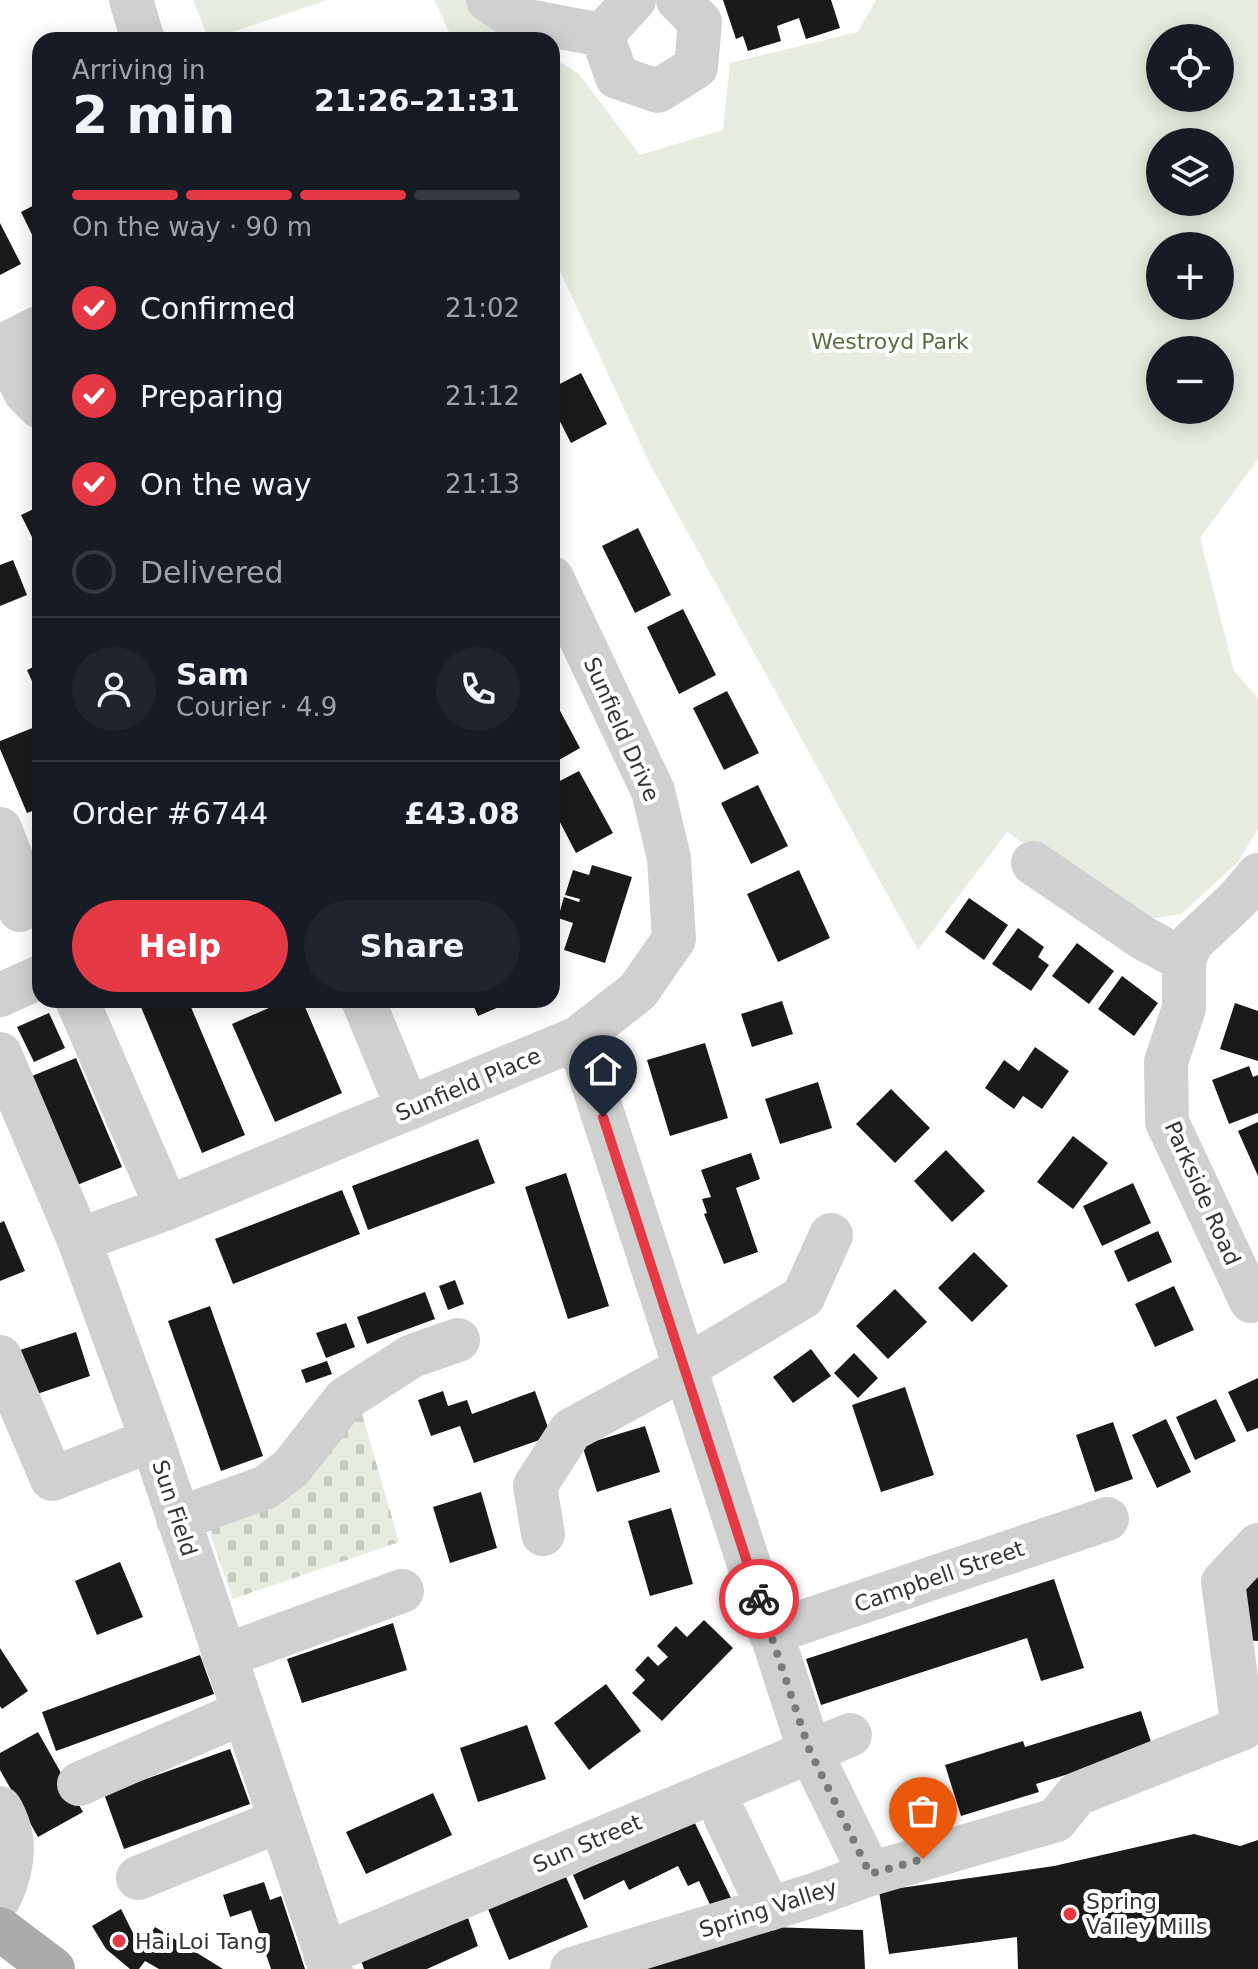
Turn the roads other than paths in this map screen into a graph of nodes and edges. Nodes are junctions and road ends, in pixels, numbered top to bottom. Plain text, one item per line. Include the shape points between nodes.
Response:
1 (131, 0) edge
2 (488, 0) edge
3 (634, 0) edge
4 (678, 0) edge
5 (141, 32) edge
6 (602, 35) junction
7 (14, 340) edge
8 (32, 399) edge
9 (560, 595) edge
10 (0, 829) edge
11 (1033, 863) dead end
12 (1258, 875) edge
13 (20, 910) dead end
14 (1184, 960) junction
15 (32, 981) edge
16 (0, 995) edge
17 (80, 1008) edge
18 (366, 1008) edge
19 (578, 1038) junction
20 (0, 1054) edge
21 (8, 1098) edge
22 (408, 1109) junction
23 (167, 1208) junction
24 (831, 1235) dead end
25 (79, 1240) junction
26 (1251, 1301) dead end
27 (458, 1340) dead end
28 (0, 1357) edge
29 (683, 1369) junction
30 (152, 1440) junction
31 (178, 1519) junction
32 (1107, 1519) dead end
33 (543, 1534) dead end
34 (1258, 1545) edge
35 (402, 1591) dead end
36 (770, 1633) junction
37 (224, 1656) junction
38 (244, 1712) junction
39 (850, 1735) dead end
40 (809, 1749) junction
41 (79, 1784) dead end
42 (0, 1808) edge
43 (725, 1816) dead end
44 (279, 1821) junction
45 (870, 1874) junction
46 (138, 1878) dead end
47 (0, 1897) edge
48 (769, 1909) junction
49 (0, 1929) edge
50 (328, 1962) edge
51 (53, 1969) edge
52 (572, 1969) edge

1 - 5 street
2 - 6 street via 517,19
3 - 6 street
4 - 6 street via 700,22 696,67 658,91 617,77
7 - 8 street via 25,392
9 - 19 street, Sunfield Drive via 653,791 669,858 674,939 638,991
10 - 13 street via 18,875
11 - 14 street
12 - 14 street via 1191,943
14 - 26 street, Parkside Road via 1184,1008 1166,1062 1167,1122
15 - 16 street
17 - 23 street
18 - 22 street
19 - 22 street, Sunfield Place
19 - 29 street
20 - 21 street, Sun Field
21 - 25 street, Sun Field
22 - 23 street, Sunfield Place
23 - 25 street, Sunfield Place
24 - 29 street via 803,1297
25 - 30 street, Sun Field
27 - 31 street via 412,1356 345,1399 291,1468 266,1487
28 - 30 street via 52,1479
29 - 33 street via 571,1430 535,1486
29 - 36 street
30 - 31 street, Sun Field
31 - 37 street, Sun Field
32 - 36 street, Campbell Street
34 - 45 street, Spring Valley via 1223,1582 1243,1728 1077,1794 1056,1820
35 - 37 street
36 - 40 street
37 - 38 street, Sun Field
38 - 41 street
38 - 44 street, Sun Field
39 - 40 street, Sun Street
40 - 45 street
40 - 50 street, Sun Street
42 - 47 street via 12,1828 10,1877
43 - 48 street
44 - 46 street
44 - 50 street, Sun Field
45 - 48 street, Spring Valley
48 - 52 street, Spring Valley
49 - 51 main road

